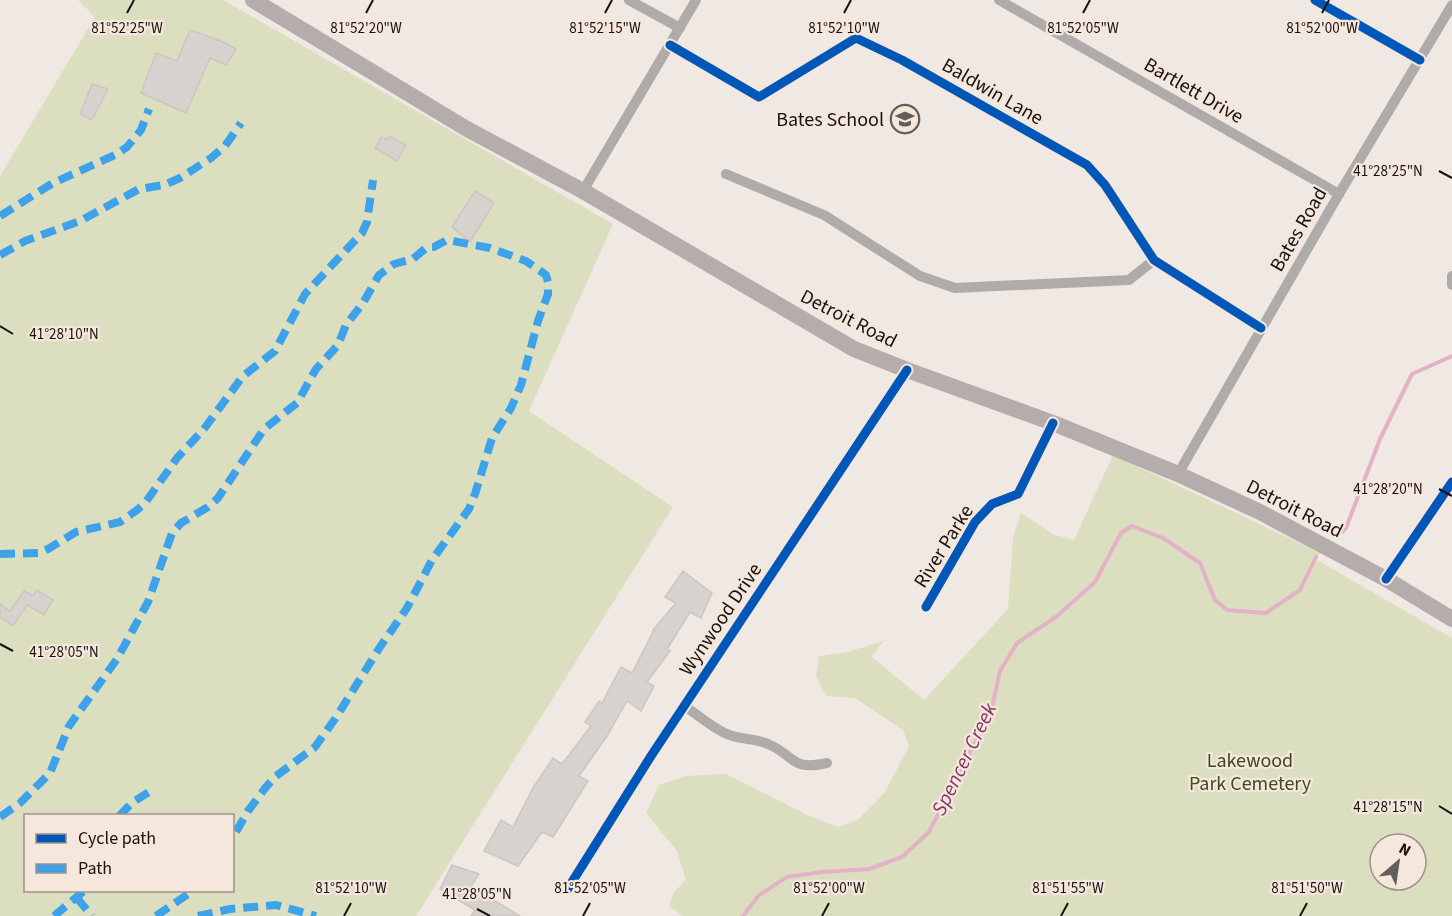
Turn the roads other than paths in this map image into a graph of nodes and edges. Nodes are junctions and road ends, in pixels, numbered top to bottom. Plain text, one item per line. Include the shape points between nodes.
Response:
1 (253, 0) edge
2 (629, 0) edge
3 (696, 0) edge
4 (999, 0) edge
5 (1315, 0) edge
6 (1452, 6) edge
7 (680, 28) junction
8 (670, 45) junction
9 (1420, 60) junction
10 (726, 174) dead end
11 (583, 191) junction
12 (1339, 194) junction
13 (1154, 260) junction
14 (1452, 276) edge
15 (1452, 285) edge
16 (1261, 327) junction
17 (907, 370) junction
18 (1053, 423) junction
19 (1178, 474) junction
20 (1452, 482) edge
21 (1386, 579) junction
22 (926, 607) dead end
23 (1452, 619) edge
24 (684, 706) junction
25 (827, 763) dead end
26 (567, 890) dead end

1 - 11 main road, Detroit Road via 467,129
2 - 7 street
3 - 7 street
4 - 12 street, Bartlett Drive
5 - 9 street
6 - 9 street, Bates Road
7 - 8 street
8 - 11 street
8 - 13 street, Baldwin Lane via 759,97 856,38 1087,165
9 - 12 street, Bates Road
10 - 13 street via 824,215 920,276 955,288 1129,280
11 - 17 main road, Detroit Road via 855,349
12 - 16 street, Bates Road
13 - 16 street, Baldwin Lane
14 - 15 street
16 - 19 street, Bates Road
17 - 18 main road, Detroit Road
17 - 24 street, Wynwood Drive
18 - 19 main road, Detroit Road
18 - 22 street, River Parke via 1018,494 992,504 982,513
19 - 21 main road, Detroit Road
20 - 21 street
21 - 23 main road, Detroit Road
24 - 25 street via 727,734 770,744 792,761 810,766
24 - 26 street, Wynwood Drive

